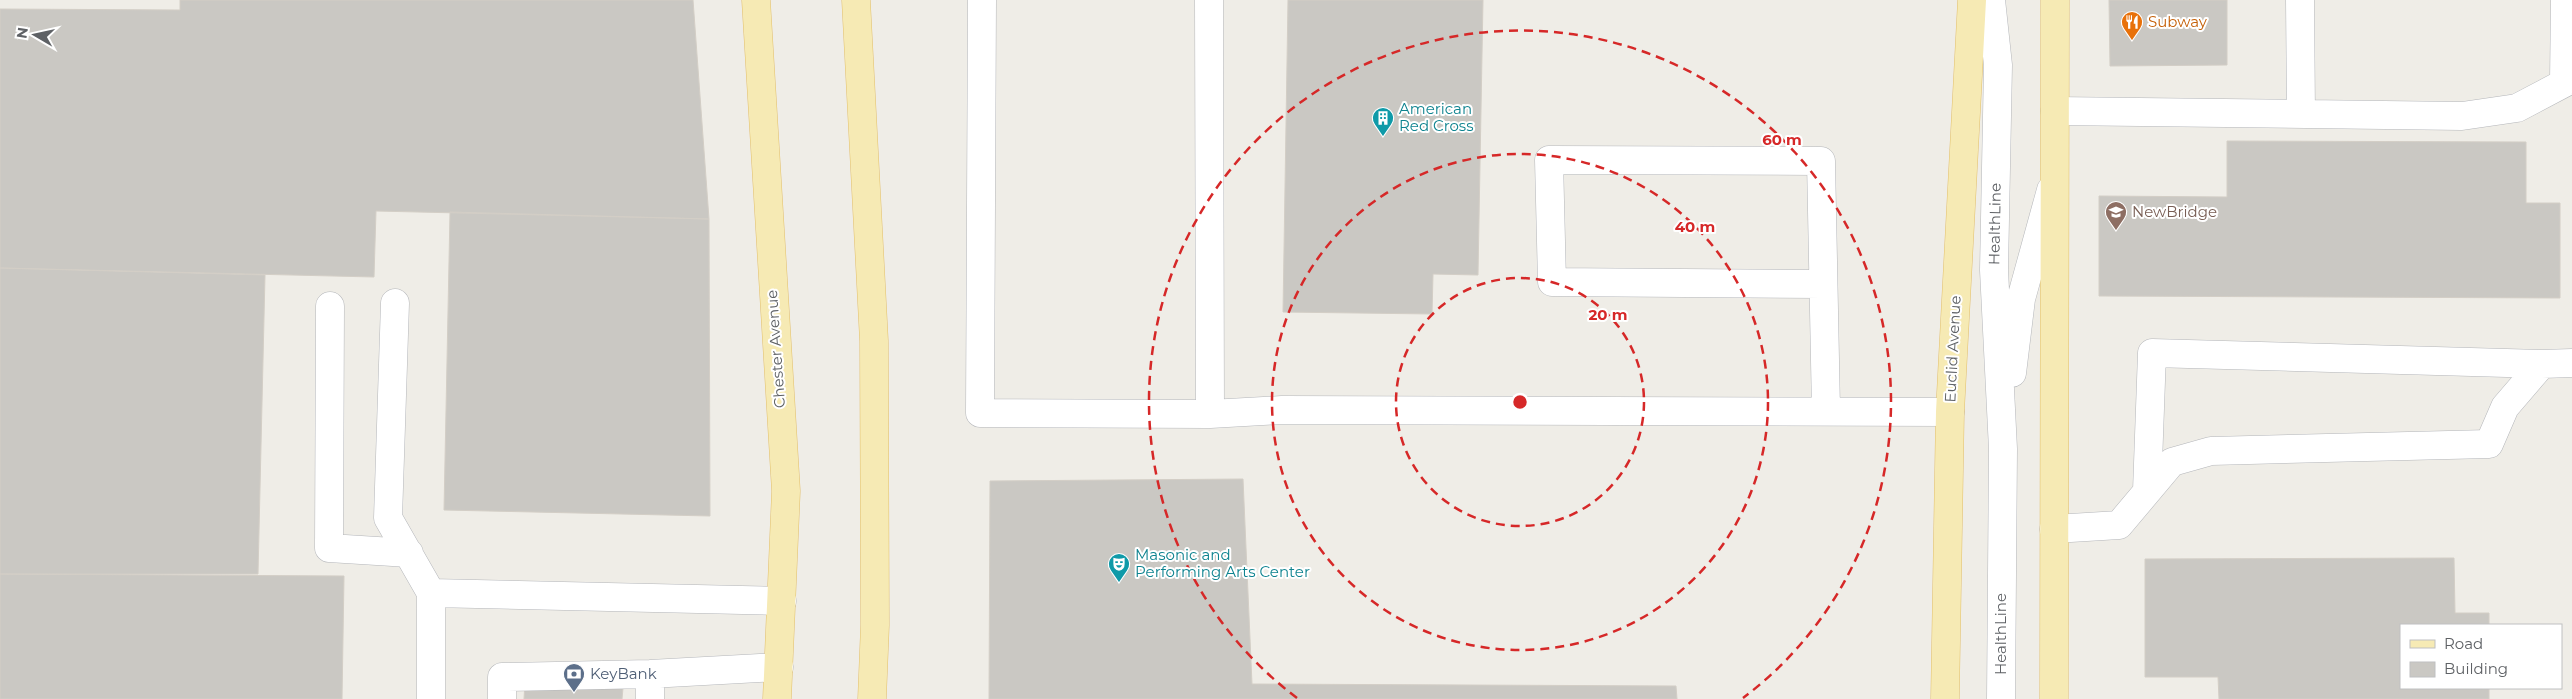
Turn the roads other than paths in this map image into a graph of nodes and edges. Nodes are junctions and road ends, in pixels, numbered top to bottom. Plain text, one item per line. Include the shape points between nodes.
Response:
1 (756, 0) edge
2 (856, 0) edge
3 (982, 0) edge
4 (1209, 0) edge
5 (1972, 0) edge
6 (1991, 0) edge
7 (2056, 0) edge
8 (2300, 0) edge
9 (2565, 0) edge
10 (2568, 81) edge
11 (2055, 111) junction
12 (2301, 114) junction
13 (2055, 173) junction
14 (1824, 284) junction
15 (395, 304) dead end
16 (330, 306) dead end
17 (2572, 363) edge
18 (2542, 364) junction
19 (1826, 410) junction
20 (1950, 412) junction
21 (1210, 414) junction
22 (2003, 449) junction
23 (2147, 491) junction
24 (2054, 528) junction
25 (408, 553) junction
26 (431, 593) junction
27 (782, 601) junction
28 (779, 667) junction
29 (650, 687) edge
30 (431, 699) edge
31 (502, 699) edge
32 (778, 699) edge
33 (872, 699) edge
34 (1945, 699) edge
35 (2001, 699) edge
36 (2054, 699) edge

1 - 27 main road, Chester Avenue via 786,491
2 - 33 main road via 874,341 875,615
3 - 21 lane via 980,413
4 - 21 lane
5 - 20 main road, Euclid Avenue
6 - 22 lane, HealthLine via 1998,64 1994,270
7 - 11 main road
8 - 12 lane
9 - 10 lane
10 - 12 lane via 2517,108 2496,112 2462,116
11 - 12 lane
11 - 13 main road
13 - 22 lane, HealthLine via 2021,299
13 - 24 main road
14 - 14 lane via 1821,162 1549,160 1552,282
14 - 19 lane
15 - 25 lane via 388,518
16 - 25 lane via 329,548
17 - 18 lane
18 - 23 lane via 2505,408 2489,444 2211,451 2172,462
18 - 23 lane via 2152,353
19 - 20 lane
19 - 21 lane via 1282,410
20 - 34 main road, Euclid Avenue
22 - 35 lane, HealthLine
23 - 24 lane via 2119,525
24 - 36 main road
25 - 26 lane
26 - 27 lane
26 - 30 lane
27 - 28 main road, Chester Avenue
28 - 29 lane
28 - 32 main road, Chester Avenue
29 - 31 lane via 502,677

